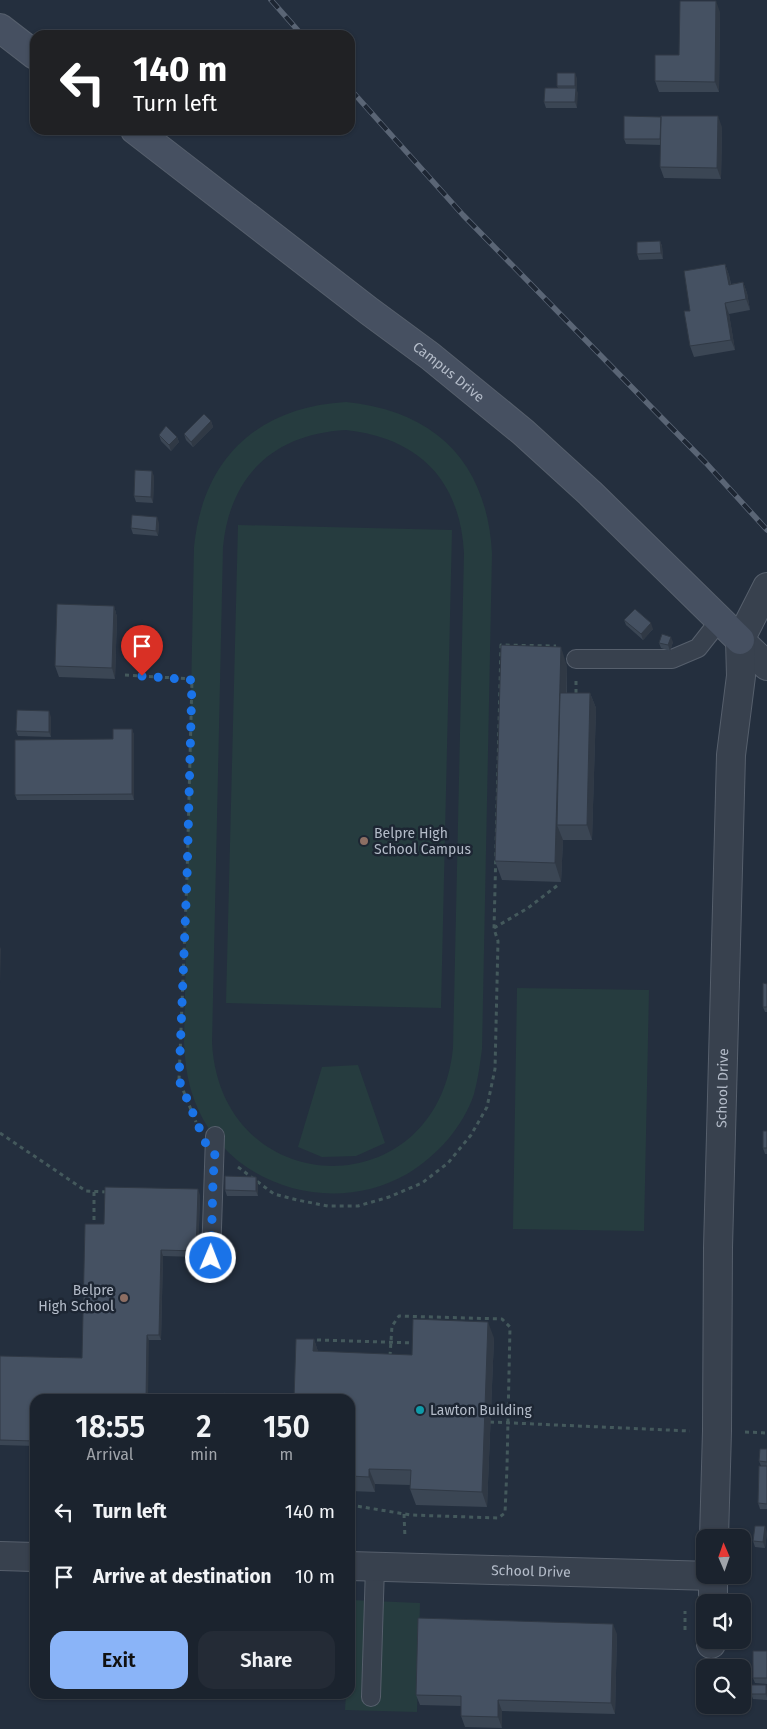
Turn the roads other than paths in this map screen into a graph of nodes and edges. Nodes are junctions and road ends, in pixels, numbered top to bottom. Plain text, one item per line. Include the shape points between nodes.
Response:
1 (0, 28) edge
2 (30, 50) edge
3 (141, 135) edge
4 (767, 587) edge
5 (720, 620) junction
6 (740, 640) junction
7 (576, 659) road end
8 (767, 666) edge
9 (215, 1144) road end
10 (218, 1268) dead end
11 (714, 1529) edge
12 (0, 1556) edge
13 (30, 1557) edge
14 (363, 1566) edge
15 (713, 1585) edge
16 (371, 1697) dead end

1 - 2 street
3 - 5 street, Campus Drive via 430,356 523,432
4 - 6 street
5 - 6 street, Campus Drive
5 - 7 lane via 698,648 672,659
6 - 8 street
6 - 11 street, School Drive via 741,676 731,756
9 - 10 lane via 211,1258
12 - 13 street
14 - 15 street, School Drive
14 - 16 lane

